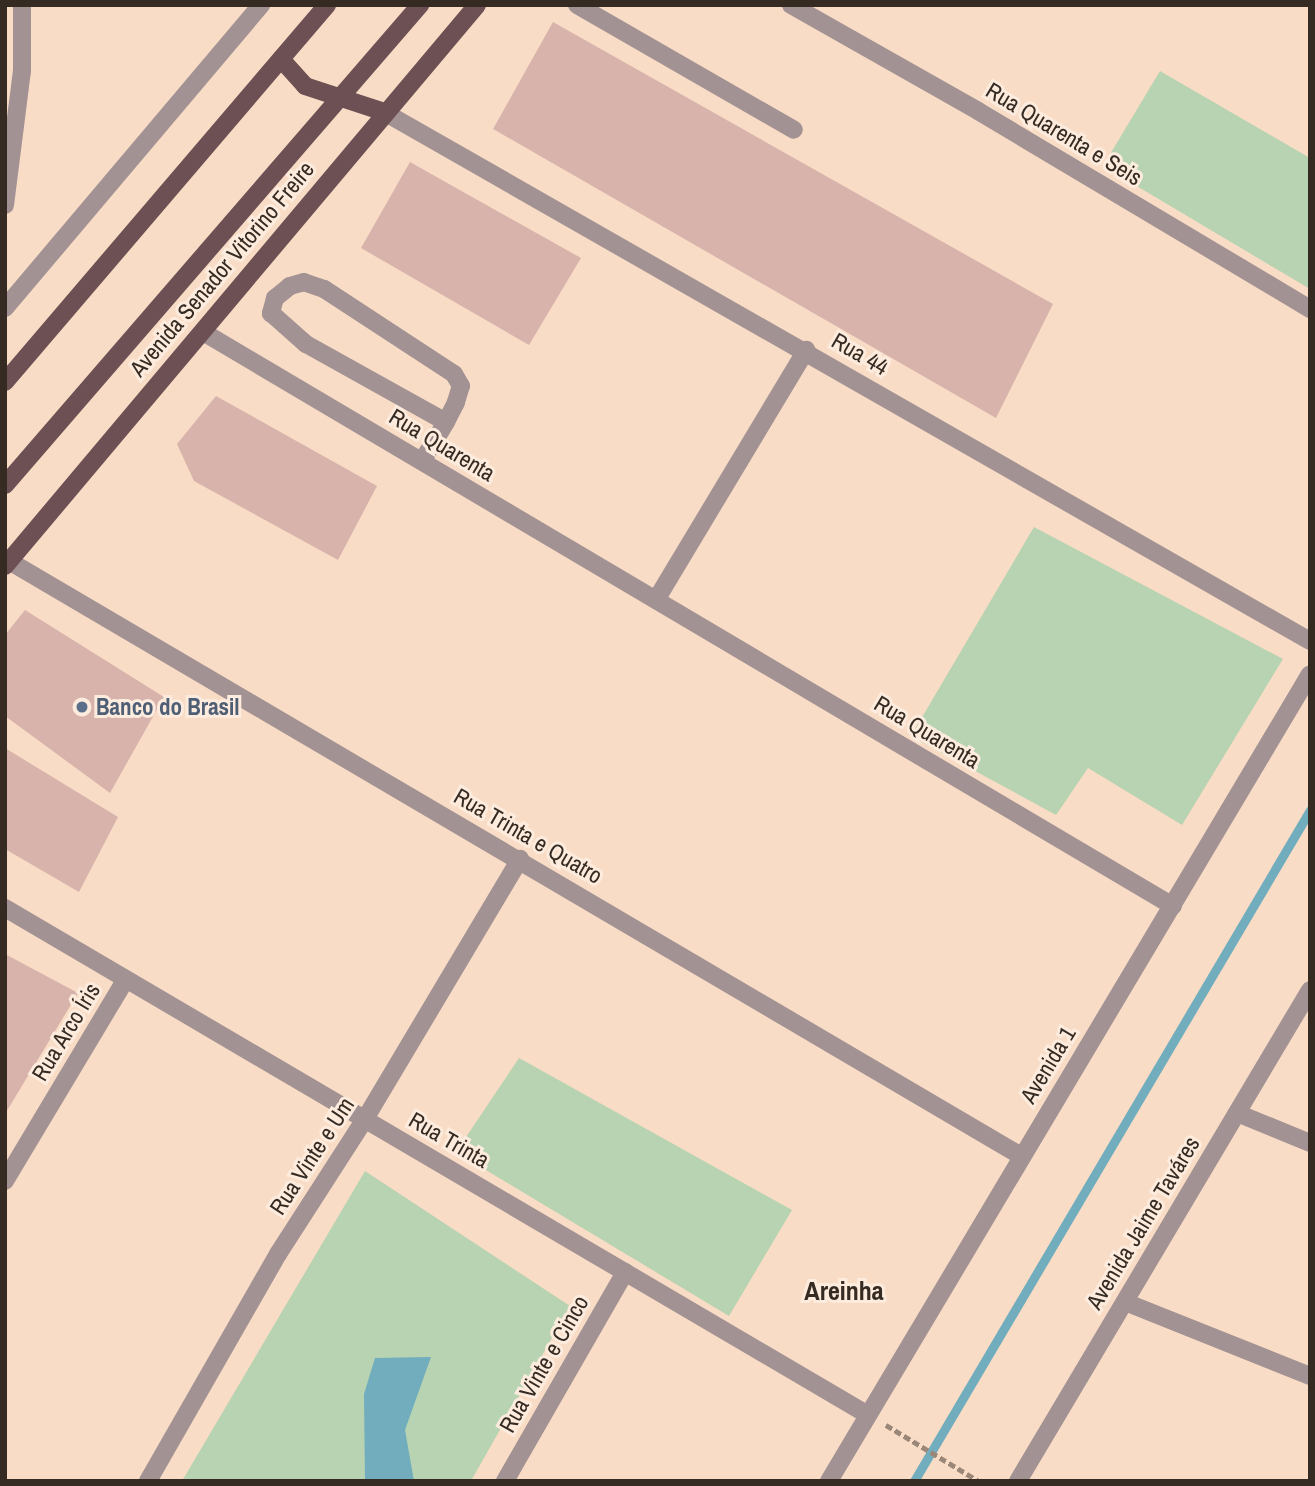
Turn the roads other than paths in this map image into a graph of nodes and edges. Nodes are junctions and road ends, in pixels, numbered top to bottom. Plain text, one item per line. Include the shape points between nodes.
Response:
1 (22, 5) edge
2 (261, 5) edge
3 (327, 5) edge
4 (420, 5) edge
5 (477, 5) edge
6 (577, 5) edge
7 (791, 5) edge
8 (281, 59) junction
9 (342, 97) junction
10 (384, 112) junction
11 (794, 130) dead end
12 (5, 205) edge
13 (5, 308) edge
14 (1310, 309) edge
15 (203, 332) junction
16 (806, 350) junction
17 (5, 382) edge
18 (446, 422) junction
19 (422, 461) junction
20 (5, 485) edge
21 (7, 562) edge
22 (656, 600) junction
23 (1310, 641) edge
24 (1310, 674) edge
25 (520, 859) junction
26 (1173, 906) junction
27 (5, 908) edge
28 (126, 979) junction
29 (1310, 990) edge
30 (1237, 1112) junction
31 (365, 1119) junction
32 (1310, 1143) edge
33 (1020, 1156) junction
34 (5, 1181) edge
35 (625, 1272) junction
36 (1125, 1302) junction
37 (1310, 1376) edge
38 (868, 1415) junction
39 (148, 1481) edge
40 (505, 1481) edge
41 (829, 1481) edge
42 (1018, 1481) edge

1 - 12 street via 22,71
2 - 13 street
3 - 8 main road
4 - 9 main road, Avenida Senador Vitorino Freire
5 - 10 main road, Avenida Senador Vitorino Freire
6 - 11 street
7 - 14 street, Rua Quarenta e Seis
8 - 9 main road via 297,81
8 - 17 main road
9 - 10 main road
9 - 20 main road, Avenida Senador Vitorino Freire
10 - 15 main road, Avenida Senador Vitorino Freire
10 - 16 street, Rua 44
15 - 19 street, Rua Quarenta
15 - 21 main road, Avenida Senador Vitorino Freire
16 - 22 street
16 - 23 street, Rua 44
18 - 18 street via 461,386 454,374 433,358 324,289 304,282 275,298 271,313 306,344
18 - 19 street
19 - 22 street, Rua Quarenta
21 - 25 street, Rua Trinta e Quatro
22 - 26 street, Rua Quarenta
24 - 26 street, Avenida 1
25 - 31 street, Rua Vinte e Um
25 - 33 street, Rua Trinta e Quatro
26 - 33 street, Avenida 1
27 - 28 street, Rua Trinta
28 - 31 street, Rua Trinta
28 - 34 street, Rua Arco Íris
29 - 30 street, Avenida Jaime Taváres
30 - 32 street
30 - 36 street, Avenida Jaime Taváres
31 - 35 street, Rua Trinta
31 - 39 street, Rua Vinte e Um via 278,1254
33 - 38 street, Avenida 1
35 - 38 street, Rua Trinta
35 - 40 street, Rua Vinte e Cinco
36 - 37 street
36 - 42 street, Avenida Jaime Taváres
38 - 41 street, Avenida 1

